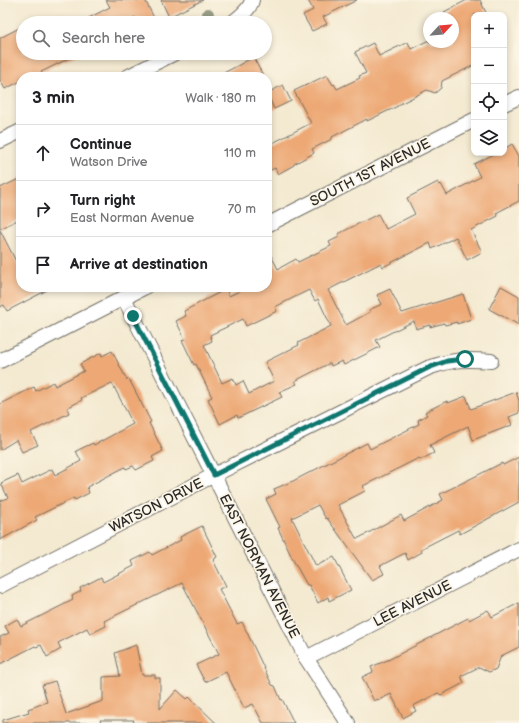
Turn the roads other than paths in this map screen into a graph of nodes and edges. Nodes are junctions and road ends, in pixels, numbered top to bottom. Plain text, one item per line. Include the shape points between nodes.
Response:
1 (252, 2) edge
2 (242, 16) edge
3 (161, 60) edge
4 (138, 72) edge
5 (519, 97) edge
6 (507, 103) edge
7 (471, 122) edge
8 (16, 133) edge
9 (0, 141) edge
10 (272, 222) edge
11 (135, 292) edge
12 (124, 298) junction
13 (0, 361) edge
14 (490, 362) dead end
15 (214, 475) junction
16 (519, 548) edge
17 (0, 586) edge
18 (306, 658) junction
19 (348, 723) edge

1 - 2 street
3 - 4 street
5 - 6 street
7 - 10 street, SOUTH 1ST AVENUE
8 - 9 street
11 - 12 street
12 - 13 street
12 - 15 street, EAST NORMAN AVENUE
14 - 15 street, WATSON DRIVE via 465,359 447,361 428,368
15 - 17 street, WATSON DRIVE
15 - 18 street, EAST NORMAN AVENUE
16 - 18 street, LEE AVENUE
18 - 19 street, EAST NORMAN AVENUE

